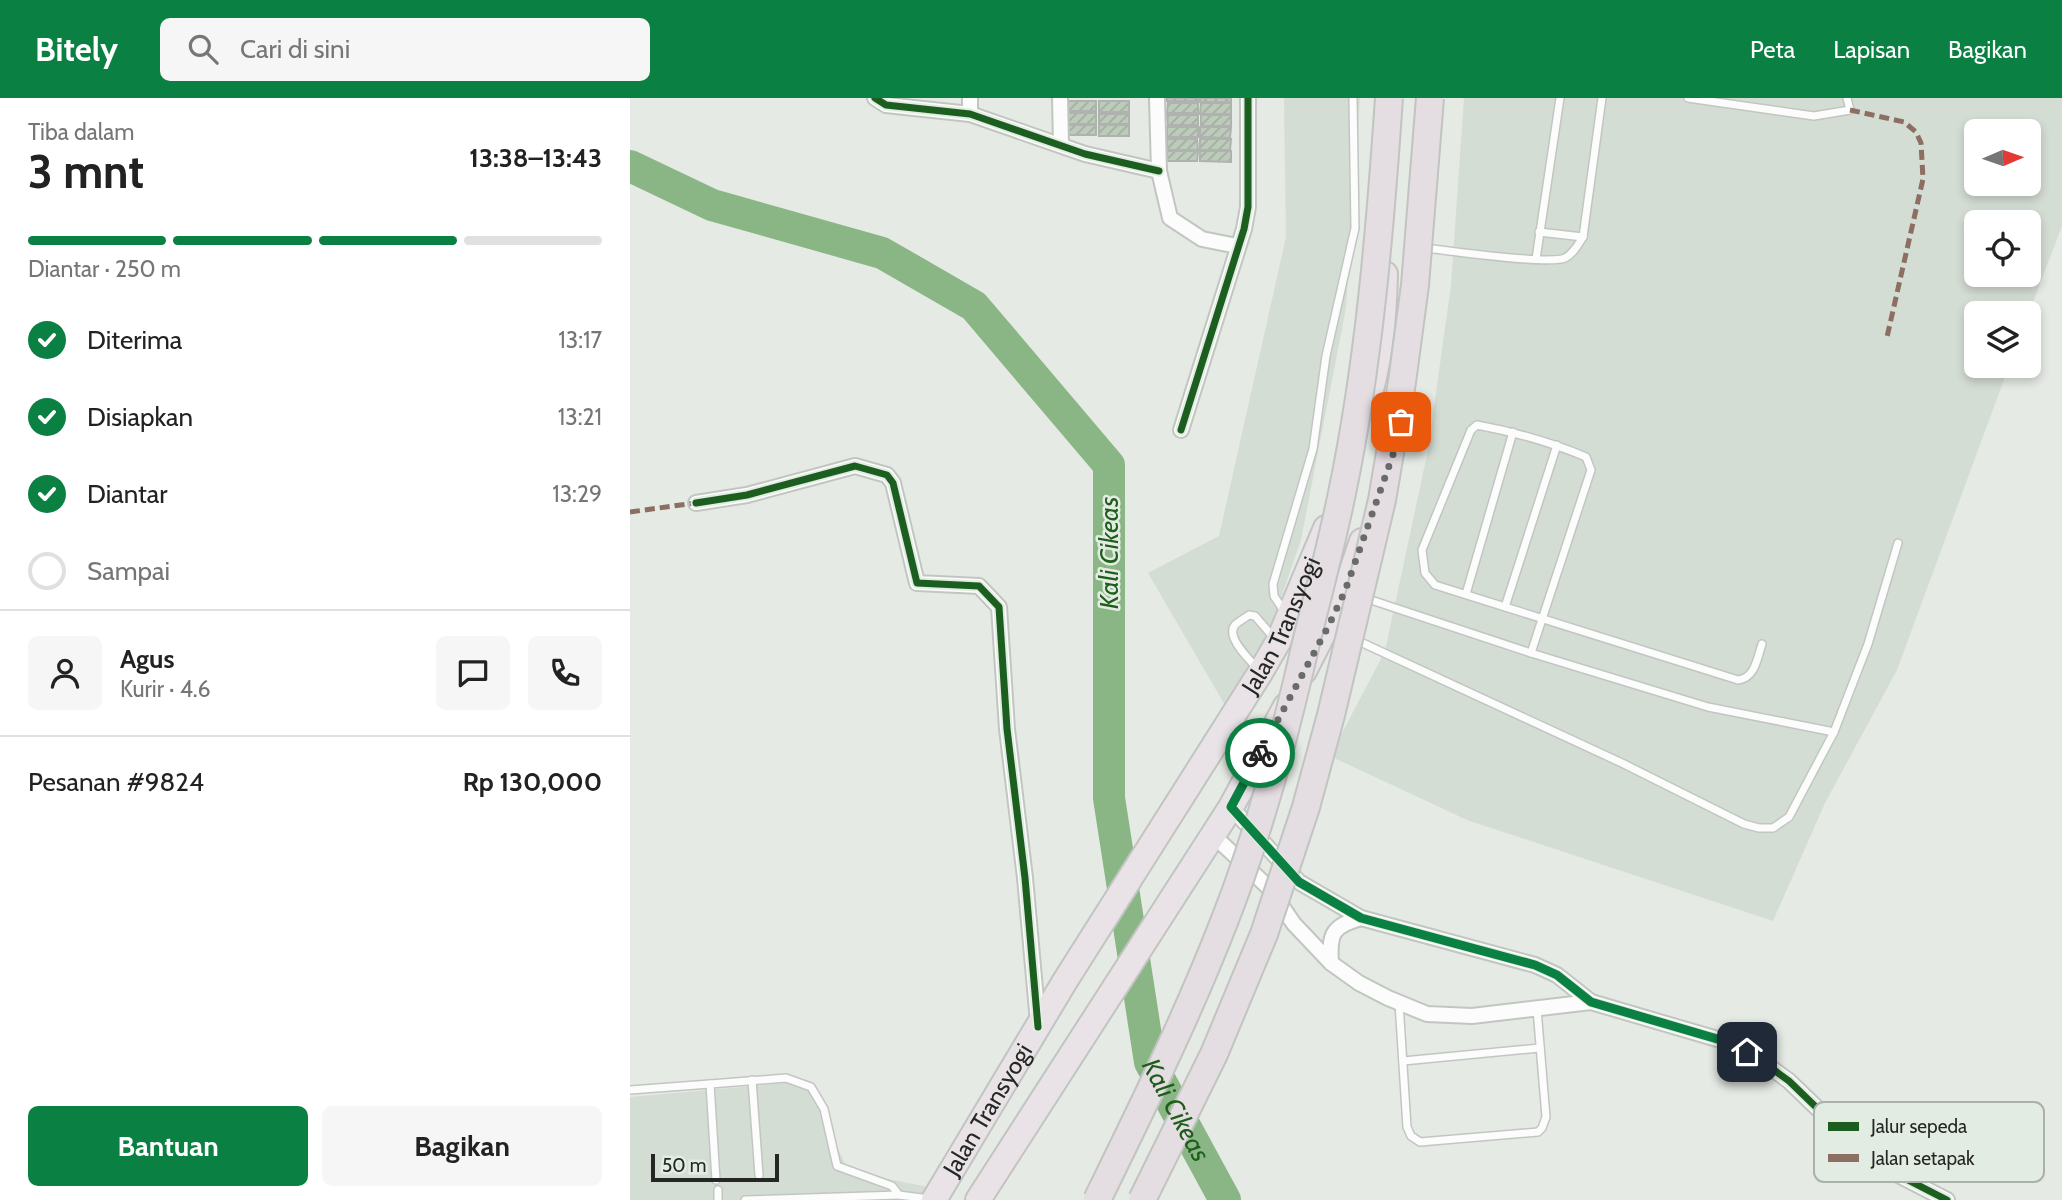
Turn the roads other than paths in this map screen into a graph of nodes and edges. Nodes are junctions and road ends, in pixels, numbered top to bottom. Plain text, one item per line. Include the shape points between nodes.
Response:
1 (874, 98) edge
2 (970, 98) edge
3 (1060, 98) edge
4 (1157, 98) edge
5 (1248, 98) edge
6 (1353, 98) edge
7 (1388, 98) edge
8 (1432, 98) edge
9 (1560, 98) edge
10 (1602, 98) edge
11 (1688, 98) edge
12 (1847, 98) edge
13 (970, 114) junction
14 (1060, 143) junction
15 (1159, 171) junction
16 (1539, 232) junction
17 (1583, 237) junction
18 (1237, 246) junction
19 (1426, 248) junction
20 (1536, 259) junction
21 (1181, 430) dead end
22 (1513, 432) junction
23 (1557, 445) junction
24 (696, 503) dead end
25 (1898, 543) dead end
26 (1345, 591) junction
27 (1466, 594) junction
28 (1505, 607) junction
29 (1289, 616) junction
30 (1543, 619) junction
31 (1328, 627) junction
32 (1278, 642) junction
33 (1762, 644) dead end
34 (1531, 653) junction
35 (1260, 673) junction
36 (1834, 732) junction
37 (1231, 807) junction
38 (1206, 845) junction
39 (1361, 918) junction
40 (1331, 963) junction
41 (1399, 1002) junction
42 (1591, 1002) junction
43 (1537, 1009) junction
44 (1038, 1027) junction
45 (1540, 1048) junction
46 (1403, 1061) junction
47 (752, 1080) junction
48 (710, 1084) junction
49 (630, 1090) edge
50 (1814, 1105) edge
51 (759, 1175) dead end
52 (716, 1180) dead end
53 (1912, 1182) edge
54 (759, 1188) dead end
55 (718, 1190) dead end
56 (899, 1195) junction
57 (759, 1199) edge
58 (718, 1200) edge
59 (745, 1200) edge
60 (934, 1200) edge
61 (978, 1200) edge
62 (1097, 1200) edge
63 (1142, 1200) edge
64 (1947, 1200) edge

1 - 13 street via 886,106
2 - 13 street
3 - 14 street
4 - 15 street
5 - 18 street via 1248,207
6 - 29 lane via 1354,243 1326,356 1312,449 1273,584 1274,596
7 - 29 highway, Jalan Transyogi via 1384,323 1375,378 1334,508
7 - 62 highway, bridge via 1362,376 1342,492 1292,705 1268,795 1226,919 1177,1037
8 - 19 highway, Jalan Transyogi
8 - 63 highway, bridge via 1402,382 1382,500 1331,715 1264,934 1214,1054
9 - 16 lane
10 - 17 lane
11 - 12 lane via 1814,116 1850,110
13 - 14 street
14 - 15 street via 1086,154
15 - 18 street via 1170,218 1202,239
16 - 17 lane
16 - 20 lane
17 - 20 lane via 1562,259
18 - 21 street
19 - 20 lane
19 - 26 highway, Jalan Transyogi via 1419,339 1396,446
22 - 23 lane
22 - 27 lane
22 - 27 lane via 1477,425 1471,430 1422,550 1427,578
23 - 28 lane
23 - 30 lane via 1586,457 1591,470
24 - 44 street via 747,495 855,466 887,475 894,483 917,583 979,586 999,607
25 - 36 lane via 1868,644
26 - 31 highway, Jalan Transyogi
26 - 34 lane
27 - 28 lane
28 - 30 lane
29 - 32 highway, Jalan Transyogi
30 - 33 lane via 1738,680 1751,674
30 - 34 lane
31 - 36 lane via 1759,828 1773,828 1789,817
31 - 37 highway, Jalan Transyogi
32 - 35 highway, Jalan Transyogi
32 - 35 lane via 1255,616 1233,626 1235,641
34 - 36 lane via 1709,707
35 - 44 highway, Jalan Transyogi
37 - 38 highway, Jalan Transyogi
37 - 39 street via 1299,882
38 - 40 street via 1269,888
38 - 61 highway, Jalan Transyogi
39 - 40 street via 1335,930
39 - 42 street via 1535,965 1557,975
40 - 41 street via 1359,984
41 - 43 street via 1427,1014 1472,1016
41 - 46 lane
42 - 43 street
42 - 50 street via 1731,1043 1789,1081
43 - 45 lane
44 - 60 highway, Jalan Transyogi
45 - 46 lane
45 - 46 lane via 1546,1117 1538,1132 1434,1143 1411,1136
47 - 48 lane
47 - 51 lane
47 - 56 lane via 786,1078 811,1087 824,1109 837,1166 892,1186
48 - 49 lane
48 - 52 lane
53 - 64 street
54 - 57 lane
55 - 58 lane
56 - 57 lane
56 - 60 lane
57 - 59 lane

